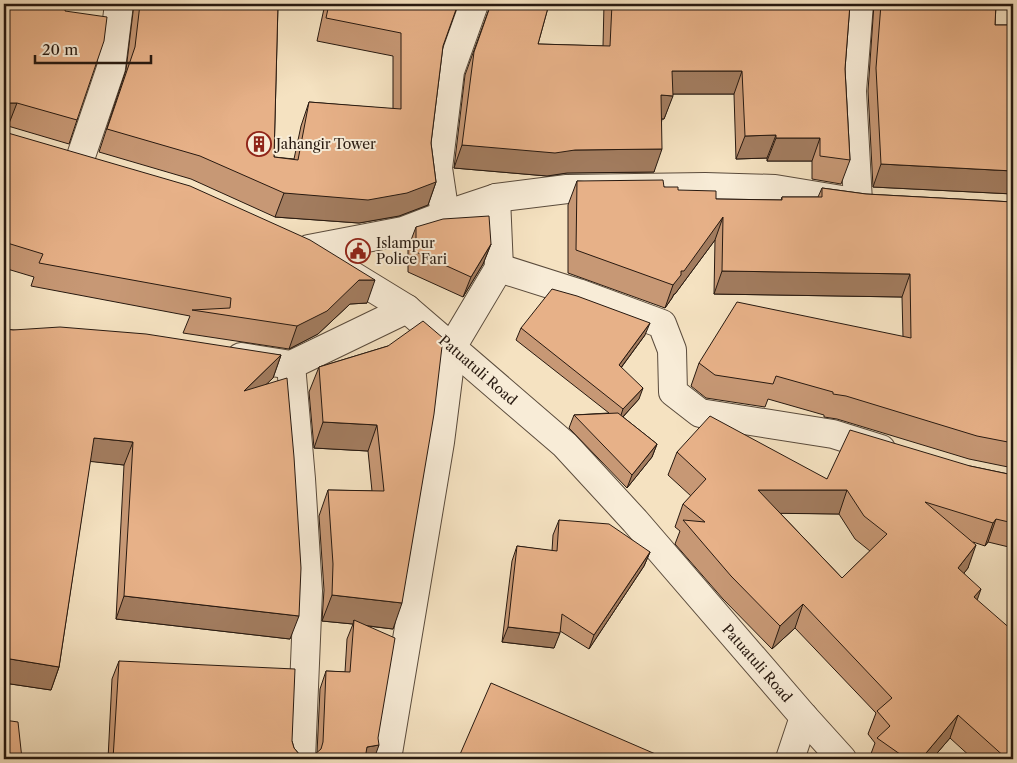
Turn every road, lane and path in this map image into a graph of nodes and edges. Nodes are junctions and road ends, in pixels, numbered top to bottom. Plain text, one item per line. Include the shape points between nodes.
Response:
1 (119, 4) edge
2 (474, 4) edge
3 (859, 4) edge
4 (106, 170) edge
5 (496, 198) junction
6 (858, 202) junction
7 (887, 204) edge
8 (445, 215) junction
9 (499, 268) junction
10 (407, 309) junction
11 (452, 347) junction
12 (214, 352) edge
13 (291, 365) junction
14 (904, 456) edge
15 (804, 717) junction
16 (301, 759) edge
17 (387, 759) edge
18 (790, 759) edge
19 (842, 759) edge

1 - 4 street via 110,68 70,160
2 - 8 street via 450,71 438,168
3 - 6 street via 852,91
5 - 6 street via 567,189 705,187 775,189
5 - 8 street
5 - 9 street
6 - 7 street
8 - 10 street, Patuatuli Road via 403,231 300,245
9 - 11 street
9 - 14 street via 662,324 672,350 673,392 700,413 834,434
10 - 11 street, Patuatuli Road
10 - 13 street
11 - 15 street, Patuatuli Road via 566,445
11 - 17 street via 440,442
12 - 13 street
13 - 16 street via 308,591
15 - 18 street
15 - 19 street, Patuatuli Road

